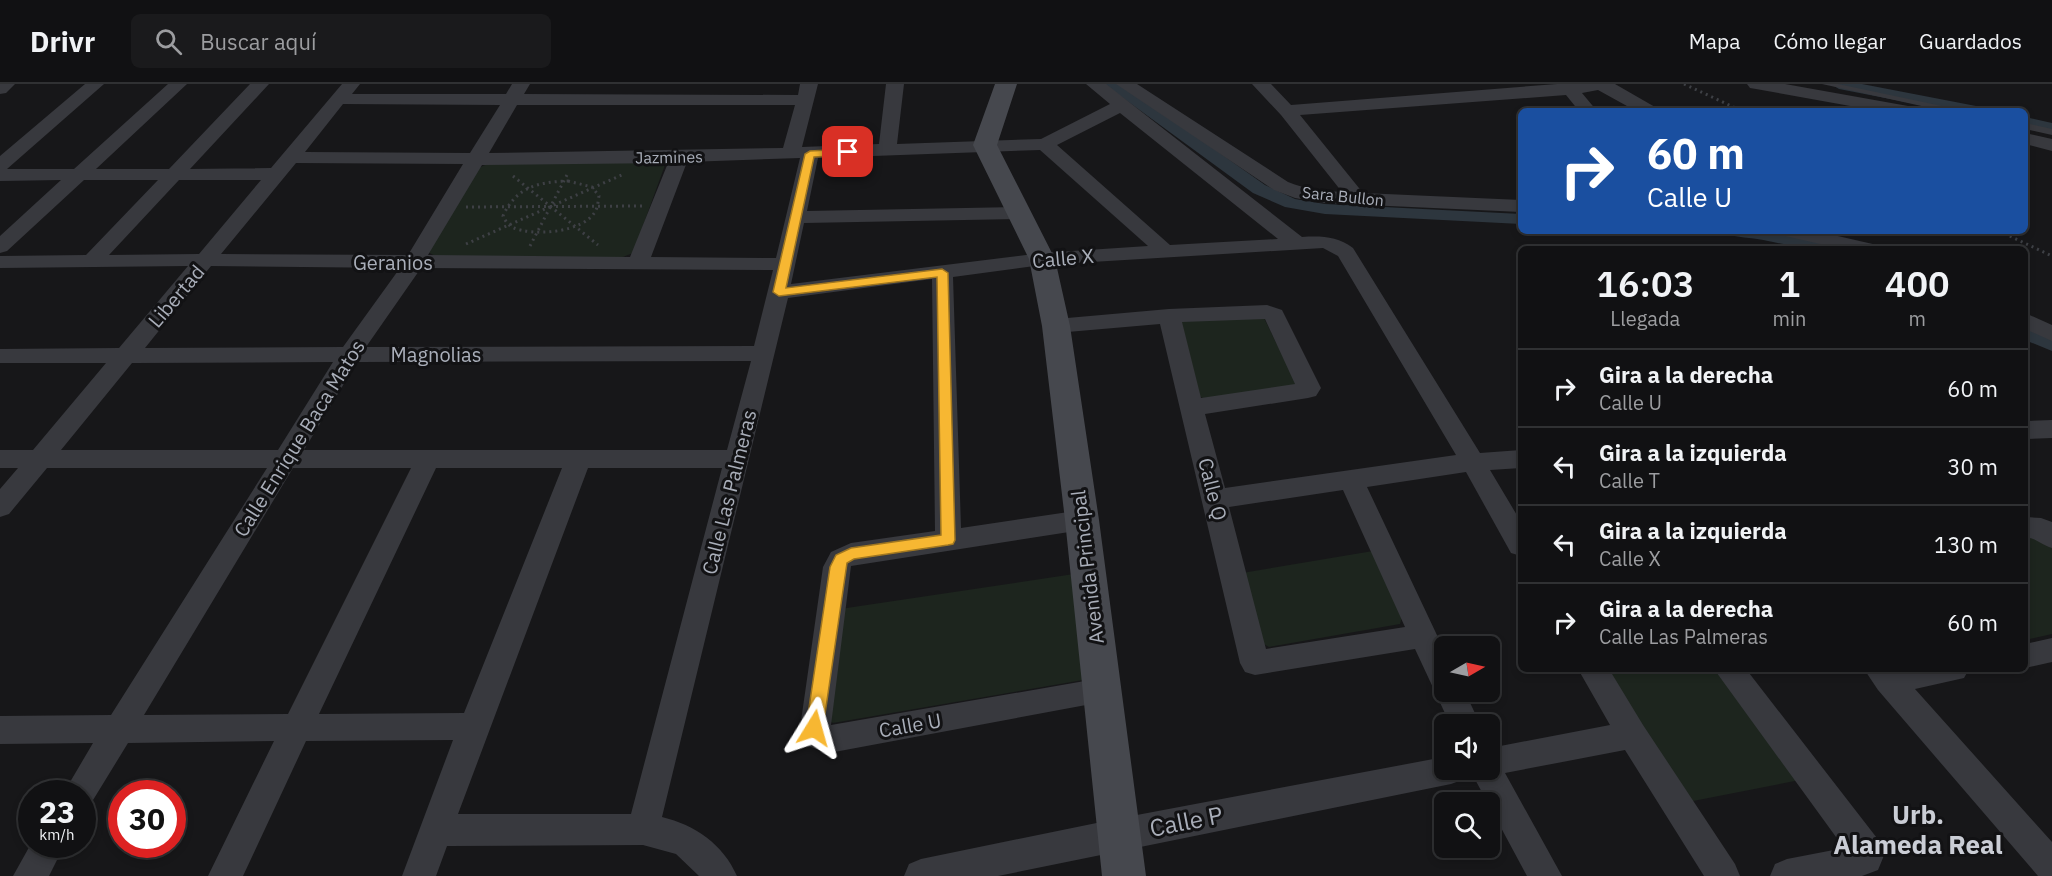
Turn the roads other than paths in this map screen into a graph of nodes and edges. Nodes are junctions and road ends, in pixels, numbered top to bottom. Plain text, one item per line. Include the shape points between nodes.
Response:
1 (6, 84) edge
2 (95, 84) edge
3 (178, 84) edge
4 (260, 84) edge
5 (895, 84) edge
6 (1006, 84) edge
7 (1095, 84) edge
8 (1125, 84) edge
9 (1261, 84) edge
10 (1756, 84) edge
11 (1826, 84) edge
12 (1602, 85) edge
13 (1568, 87) edge
14 (0, 89) edge
15 (345, 91) edge
16 (516, 92) edge
17 (806, 92) edge
18 (1122, 105) junction
19 (1586, 108) edge
20 (1644, 108) edge
21 (1891, 108) edge
22 (1942, 108) edge
23 (1287, 111) junction
24 (2028, 127) edge
25 (2052, 132) edge
26 (2028, 139) edge
27 (1045, 144) junction
28 (985, 145) junction
29 (2052, 145) edge
30 (887, 151) junction
31 (800, 154) junction
32 (292, 157) junction
33 (680, 157) junction
34 (476, 159) junction
35 (0, 166) edge
36 (276, 174) junction
37 (0, 175) edge
38 (78, 175) junction
39 (173, 175) junction
40 (1358, 200) junction
41 (1518, 206) edge
42 (1019, 213) junction
43 (796, 217) junction
44 (1802, 234) edge
45 (1858, 234) edge
46 (1298, 244) junction
47 (1856, 246) edge
48 (1872, 246) edge
49 (0, 247) edge
50 (1166, 251) junction
51 (1042, 259) junction
52 (206, 260) junction
53 (92, 261) junction
54 (0, 262) edge
55 (414, 262) junction
56 (638, 263) junction
57 (786, 264) junction
58 (942, 273) junction
59 (779, 292) junction
60 (1169, 316) junction
61 (2028, 322) edge
62 (1056, 326) junction
63 (2052, 334) edge
64 (764, 353) junction
65 (350, 354) junction
66 (127, 355) junction
67 (0, 356) edge
68 (1192, 408) junction
69 (2052, 429) edge
70 (2028, 430) edge
71 (428, 458) junction
72 (579, 458) junction
73 (0, 459) edge
74 (41, 459) junction
75 (287, 459) junction
76 (738, 459) junction
77 (1518, 459) edge
78 (1473, 462) junction
79 (1351, 479) junction
80 (1216, 499) junction
81 (0, 507) edge
82 (1082, 520) junction
83 (2028, 527) edge
84 (2052, 538) edge
85 (948, 540) junction
86 (1518, 541) edge
87 (1424, 636) junction
88 (2052, 650) edge
89 (2028, 655) edge
90 (1434, 658) edge
91 (1595, 672) edge
92 (1731, 672) edge
93 (1918, 672) edge
94 (1884, 675) edge
95 (1102, 691) junction
96 (474, 726) junction
97 (297, 727) junction
98 (118, 729) junction
99 (0, 730) edge
100 (1632, 735) junction
101 (1500, 760) edge
102 (1434, 773) edge
103 (88, 780) edge
104 (1492, 780) edge
105 (643, 829) junction
106 (436, 830) junction
107 (1121, 834) junction
108 (41, 858) edge
109 (2052, 867) edge
110 (30, 876) edge
111 (225, 876) edge
112 (419, 876) edge
113 (720, 876) edge
114 (921, 876) edge
115 (1124, 876) edge
116 (1545, 876) edge
117 (1723, 876) edge
118 (1787, 876) edge

1 - 14 street
2 - 35 street
3 - 38 street
4 - 39 street
5 - 30 street
6 - 28 street
7 - 18 street
8 - 40 street, Sara Bullon via 1281,186 1313,196
9 - 23 street
10 - 21 street
11 - 22 lane
12 - 13 street
12 - 20 street
13 - 19 street
13 - 23 street
15 - 16 street
15 - 32 street, Libertad
16 - 17 street
16 - 34 street, Calle Enrique Baca Matos
17 - 31 street, Calle Las Palmeras
18 - 27 street
18 - 46 street
23 - 40 street
24 - 25 lane
26 - 29 street
27 - 28 street, Jazmines
27 - 50 street
28 - 30 street, Jazmines
28 - 42 street, Avenida Principal
30 - 31 street, Jazmines
31 - 33 street, Jazmines
31 - 43 street, Calle Las Palmeras
32 - 34 street, Jazmines
32 - 36 street, Libertad
33 - 34 street, Jazmines
33 - 56 street
34 - 55 street, Calle Enrique Baca Matos
36 - 39 street
36 - 52 street, Libertad
37 - 38 street
38 - 39 street
38 - 49 street
39 - 53 street
40 - 41 street, Sara Bullon
42 - 43 street
42 - 51 street, Avenida Principal
43 - 57 street, Calle Las Palmeras
44 - 47 street
45 - 48 street
46 - 50 street, Calle X
46 - 78 street, Calle X via 1329,243 1346,252
50 - 51 street, Calle X
51 - 58 street, Calle X
51 - 62 street, Avenida Principal
52 - 53 street, Geranios
52 - 55 street, Geranios
52 - 66 street, Libertad
53 - 54 street, Geranios
55 - 56 street, Geranios
55 - 65 street, Calle Enrique Baca Matos
56 - 57 street, Geranios
57 - 59 street, Calle Las Palmeras
58 - 59 street, Calle X
58 - 85 street
59 - 64 street, Calle Las Palmeras
60 - 62 street
60 - 68 street, Calle Q
60 - 68 street via 1267,312 1274,315 1309,388
61 - 63 street
62 - 82 street, Avenida Principal
64 - 65 street, Magnolias
64 - 76 street, Calle Las Palmeras
65 - 66 street, Magnolias
65 - 75 street, Calle Enrique Baca Matos
66 - 67 street, Magnolias
66 - 74 street, Libertad
68 - 80 street, Calle Q
69 - 70 street
71 - 72 street
71 - 75 street
71 - 97 street
72 - 76 street
72 - 96 street
73 - 74 street
74 - 75 street
74 - 81 street, Libertad
75 - 98 street, Calle Enrique Baca Matos
76 - 105 street, Calle Las Palmeras
77 - 78 street
78 - 79 street
78 - 86 street
79 - 80 street
79 - 87 street
80 - 87 street, Calle Q via 1255,663
82 - 85 street, Calle U
82 - 95 street, Avenida Principal
83 - 84 street via 2041,528
85 - 95 street, Calle U via 851,554 841,559 814,728 819,736 829,739
87 - 90 street
88 - 89 street
91 - 100 street
92 - 118 street via 1868,853 1866,859
93 - 94 street
94 - 109 street
95 - 107 street, Avenida Principal
96 - 97 street
96 - 106 street
97 - 98 street
97 - 111 street
98 - 99 street
98 - 103 street, Calle Enrique Baca Matos
100 - 101 street
100 - 117 street
102 - 107 street, Calle P
104 - 116 street
105 - 106 street
105 - 113 street via 668,833 692,843
106 - 112 street
107 - 114 street, Calle P
107 - 115 street, Avenida Principal
108 - 110 street

